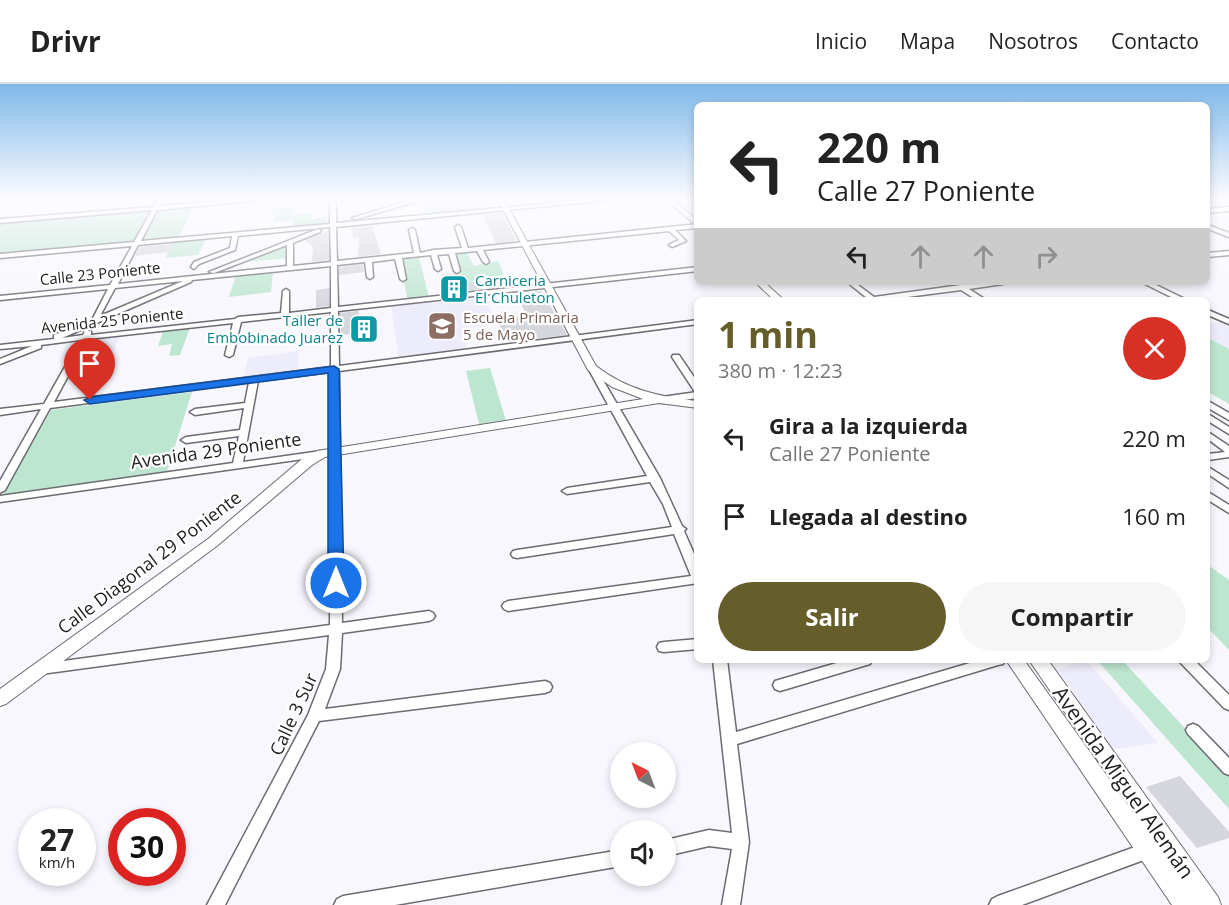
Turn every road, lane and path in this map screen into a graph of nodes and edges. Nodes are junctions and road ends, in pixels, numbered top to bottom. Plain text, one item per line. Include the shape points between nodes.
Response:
1 (138, 236) edge
2 (220, 236) edge
3 (235, 236) edge
4 (302, 236) edge
5 (333, 236) edge
6 (413, 236) edge
7 (461, 236) edge
8 (521, 236) edge
9 (594, 236) edge
10 (678, 236) edge
11 (290, 241) junction
12 (525, 243) junction
13 (134, 244) junction
14 (672, 245) dead end
15 (479, 248) junction
16 (465, 249) junction
17 (451, 250) junction
18 (433, 252) junction
19 (1229, 253) edge
20 (417, 254) junction
21 (1210, 255) edge
22 (0, 256) edge
23 (398, 256) junction
24 (368, 259) junction
25 (335, 262) junction
26 (486, 262) dead end
27 (194, 267) dead end
28 (290, 267) junction
29 (438, 269) dead end
30 (694, 269) edge
31 (457, 271) dead end
32 (200, 276) junction
33 (370, 277) dead end
34 (403, 279) dead end
35 (115, 285) junction
36 (549, 285) junction
37 (762, 285) edge
38 (854, 285) edge
39 (958, 285) edge
40 (982, 285) edge
41 (1150, 285) edge
42 (962, 288) junction
43 (286, 291) dead end
44 (914, 294) junction
45 (776, 297) edge
46 (870, 297) edge
47 (889, 297) edge
48 (918, 297) edge
49 (977, 297) edge
50 (1176, 297) edge
51 (0, 298) edge
52 (335, 309) junction
53 (1210, 313) edge
54 (285, 314) junction
55 (1229, 316) edge
56 (1220, 317) junction
57 (238, 319) junction
58 (1210, 319) edge
59 (95, 320) junction
60 (1229, 322) edge
61 (694, 323) edge
62 (86, 337) junction
63 (577, 338) junction
64 (49, 341) junction
65 (0, 347) edge
66 (229, 356) dead end
67 (676, 357) dead end
68 (0, 362) edge
69 (592, 368) junction
70 (334, 369) junction
71 (254, 379) junction
72 (694, 386) edge
73 (694, 394) edge
74 (657, 400) junction
75 (250, 405) junction
76 (694, 405) edge
77 (1210, 405) edge
78 (47, 406) junction
79 (613, 407) junction
80 (0, 412) edge
81 (195, 412) dead end
82 (1229, 417) edge
83 (1210, 418) edge
84 (1229, 431) edge
85 (245, 432) junction
86 (1210, 437) edge
87 (186, 440) dead end
88 (328, 452) junction
89 (1229, 452) edge
90 (1210, 457) edge
91 (238, 464) junction
92 (1210, 471) edge
93 (655, 478) junction
94 (1229, 485) edge
95 (0, 490) edge
96 (567, 491) dead end
97 (1210, 496) edge
98 (0, 499) edge
99 (1229, 510) edge
100 (680, 530) junction
101 (517, 554) dead end
102 (694, 563) edge
103 (694, 579) edge
104 (508, 606) dead end
105 (429, 616) dead end
106 (336, 627) junction
107 (694, 644) edge
108 (664, 647) dead end
109 (720, 663) edge
110 (855, 663) edge
111 (988, 663) edge
112 (1018, 663) edge
113 (1040, 663) edge
114 (1188, 663) edge
115 (41, 669) junction
116 (780, 685) dead end
117 (545, 687) dead end
118 (0, 699) edge
119 (1229, 704) edge
120 (315, 716) junction
121 (1193, 730) dead end
122 (729, 740) junction
123 (1229, 768) edge
124 (741, 842) junction
125 (676, 846) edge
126 (1149, 850) junction
127 (610, 860) edge
128 (216, 905) edge
129 (343, 905) edge
130 (732, 905) edge
131 (998, 905) edge
132 (1185, 905) edge
133 (1210, 905) edge

1 - 13 street
2 - 13 street
3 - 27 street via 233,249
4 - 11 street
5 - 25 street, Calle 3 Sur
6 - 20 street
7 - 16 street
8 - 12 main road
9 - 12 street, Calle 23 Poniente
10 - 14 street via 683,241
11 - 28 street
11 - 32 street
12 - 15 street, Calle 23 Poniente
12 - 36 main road
13 - 22 street
13 - 35 street
15 - 16 street, Calle 23 Poniente
15 - 26 street
16 - 17 street, Calle 23 Poniente
17 - 18 street, Calle 23 Poniente
17 - 31 street
18 - 20 street, Calle 23 Poniente
18 - 29 street
19 - 21 street
20 - 23 street, Calle 23 Poniente
23 - 24 street, Calle 23 Poniente
23 - 34 street
24 - 25 street, Calle 23 Poniente
24 - 33 street
25 - 28 street, Calle 23 Poniente
25 - 52 street, Calle 3 Sur
28 - 32 street, Calle 23 Poniente
30 - 36 street, Avenida 25 Poniente
32 - 35 street, Calle 23 Poniente
32 - 59 street
35 - 51 street, Calle 23 Poniente
35 - 59 street
36 - 52 street, Avenida 25 Poniente
36 - 63 main road
37 - 45 main road
38 - 46 street
39 - 42 street
40 - 42 street
41 - 50 street
42 - 44 street
42 - 49 street
43 - 54 street
44 - 47 street
44 - 48 street
52 - 54 street, Avenida 25 Poniente
52 - 70 street, Calle 3 Sur
53 - 56 street
54 - 57 street, Avenida 25 Poniente
55 - 56 street
56 - 58 street
56 - 60 street
57 - 62 street, Avenida 25 Poniente
57 - 66 street
59 - 62 street
59 - 64 street
61 - 63 street
62 - 64 street, Avenida 25 Poniente
62 - 78 street
63 - 69 main road
63 - 70 street
64 - 65 street, Avenida 25 Poniente
64 - 68 street
67 - 72 street
69 - 74 main road via 612,384
69 - 79 street
70 - 71 street
70 - 88 street, Calle 3 Sur
71 - 75 street
71 - 78 street
73 - 74 street
74 - 76 main road
74 - 79 main road, Avenida 29 Poniente
75 - 81 street
75 - 85 street
77 - 82 street
78 - 80 street
78 - 95 street
79 - 88 main road, Avenida 29 Poniente
79 - 93 street
83 - 84 street
85 - 87 street
85 - 91 street
86 - 89 street
88 - 91 street, Avenida 29 Poniente
88 - 106 street, Calle 3 Sur
88 - 115 main road, Calle Diagonal 29 Poniente via 307,462 213,542
89 - 90 street
91 - 98 street, Avenida 29 Poniente
92 - 94 street
93 - 96 street
93 - 100 street
97 - 99 street
100 - 101 street
100 - 102 street
103 - 104 street
105 - 106 street
106 - 115 street
106 - 120 street, Calle 3 Sur via 333,669
107 - 108 street
109 - 122 street
110 - 116 street
111 - 122 street
112 - 126 main road, Avenida Miguel Alemán
113 - 133 main road, Avenida Miguel Alemán
114 - 119 street
115 - 118 main road, Calle Diagonal 29 Poniente
117 - 120 street
120 - 128 street, Calle 3 Sur
121 - 123 street
122 - 124 street
124 - 125 street via 709,838
124 - 130 street
126 - 131 street
126 - 132 main road, Avenida Miguel Alemán
127 - 129 street

